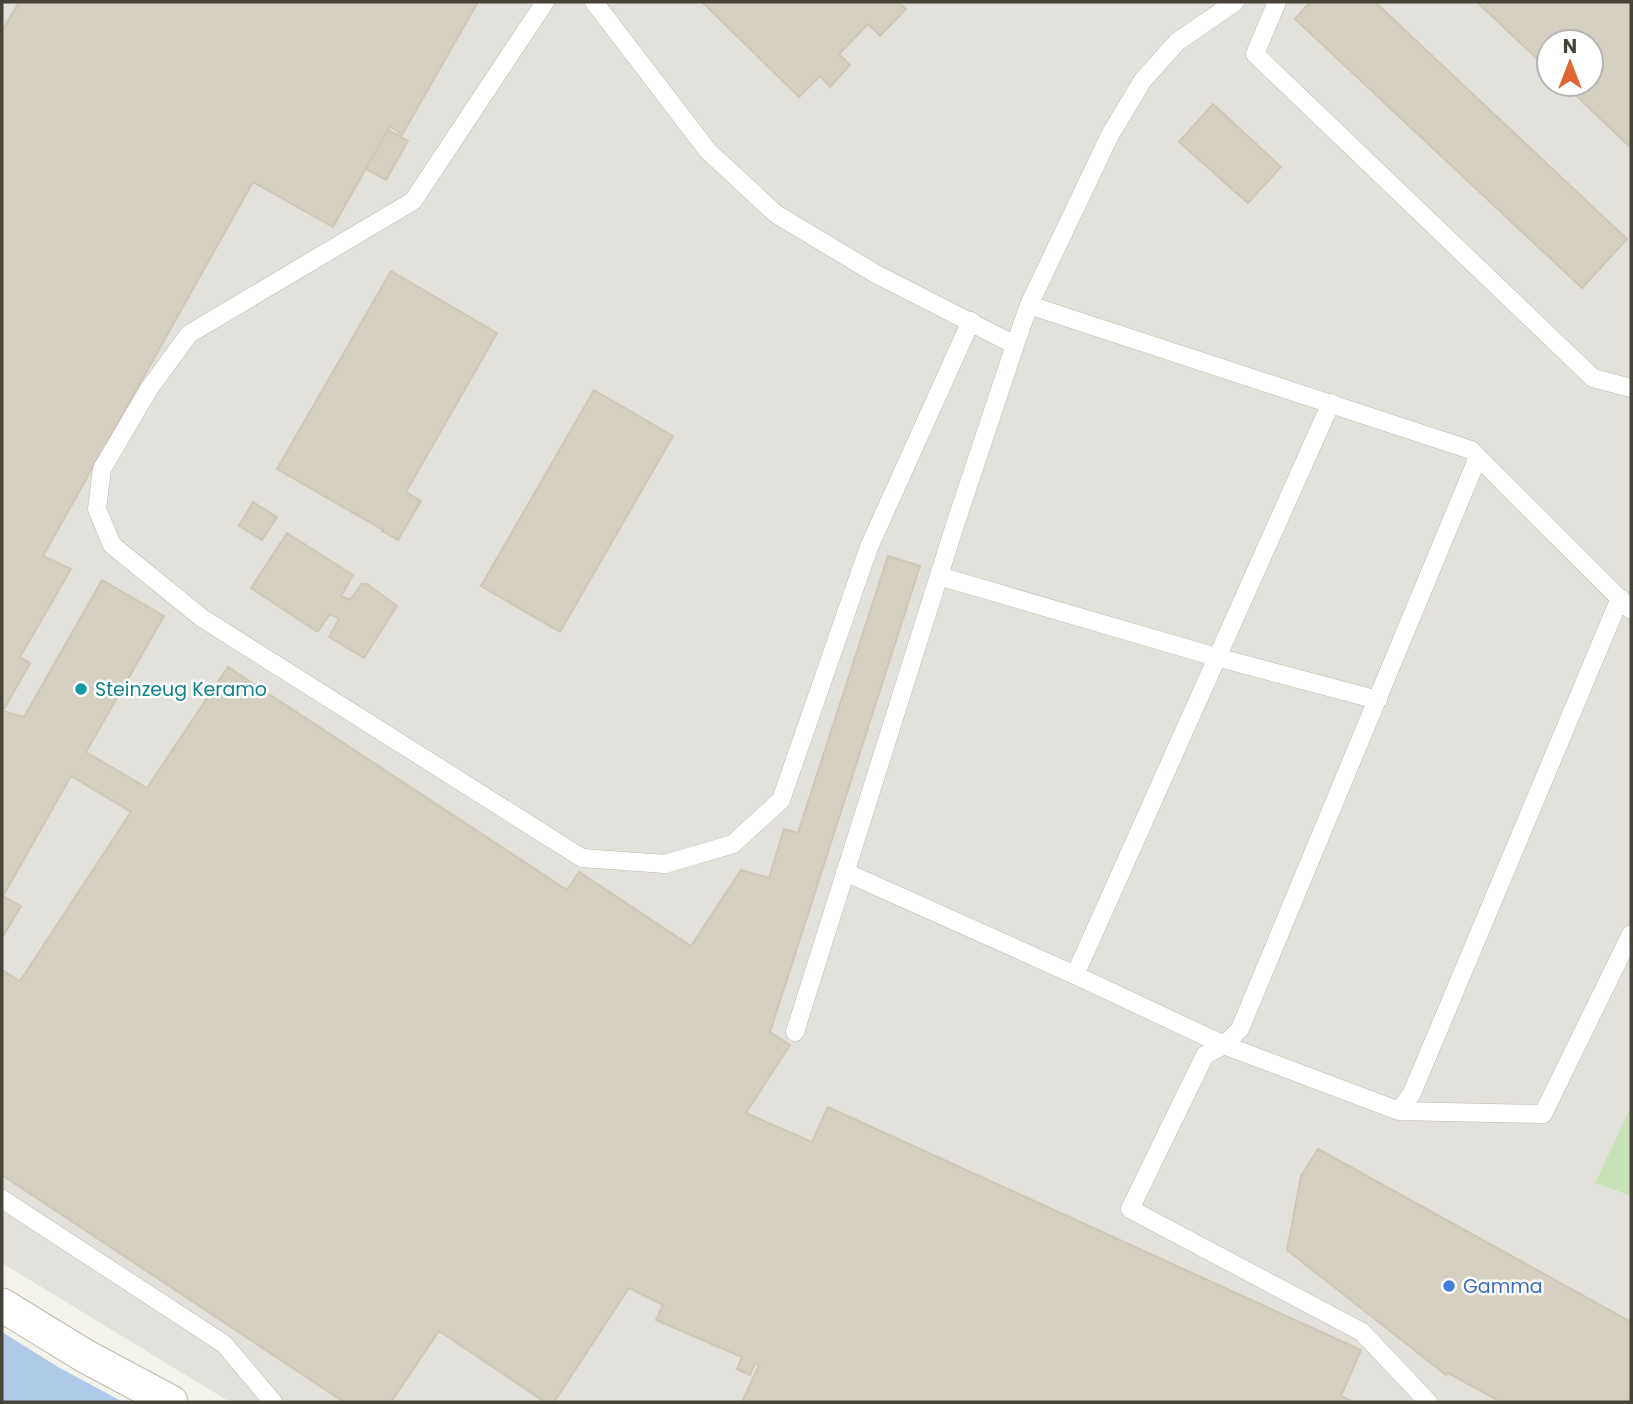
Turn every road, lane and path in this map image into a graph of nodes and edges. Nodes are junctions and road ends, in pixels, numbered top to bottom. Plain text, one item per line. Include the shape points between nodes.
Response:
1 (545, 2) edge
2 (594, 2) edge
3 (1236, 2) edge
4 (1277, 2) edge
5 (1029, 305) junction
6 (971, 321) junction
7 (1015, 345) junction
8 (1631, 388) edge
9 (1331, 403) junction
10 (1478, 457) junction
11 (939, 576) junction
12 (1625, 604) edge
13 (1216, 657) junction
14 (1378, 700) junction
15 (845, 872) junction
16 (1631, 934) edge
17 (1075, 975) junction
18 (795, 1032) dead end
19 (1224, 1045) junction
20 (1399, 1111) junction
21 (2, 1199) edge
22 (2, 1306) edge
23 (171, 1402) edge
24 (273, 1402) edge
25 (1428, 1402) edge

1 - 6 lane via 413,201 189,334 149,389 102,469 97,509 111,545 202,618 582,858 665,864 733,844 781,800 869,547
2 - 6 lane via 708,150 776,214 876,274
3 - 5 lane via 1177,42 1143,80 1110,135
4 - 8 lane via 1255,54 1593,378
5 - 7 lane
5 - 9 lane
6 - 7 lane
7 - 11 lane
9 - 10 lane via 1471,450
9 - 13 lane
10 - 12 lane
10 - 14 lane
11 - 13 lane
11 - 15 lane
12 - 20 lane via 1412,1093
13 - 14 lane
13 - 17 lane
14 - 19 lane via 1240,1029
15 - 17 lane
15 - 18 lane
16 - 20 lane via 1543,1114
17 - 19 lane
19 - 20 lane
19 - 25 lane via 1205,1055 1130,1209 1362,1332
21 - 24 lane via 224,1344
22 - 23 street

